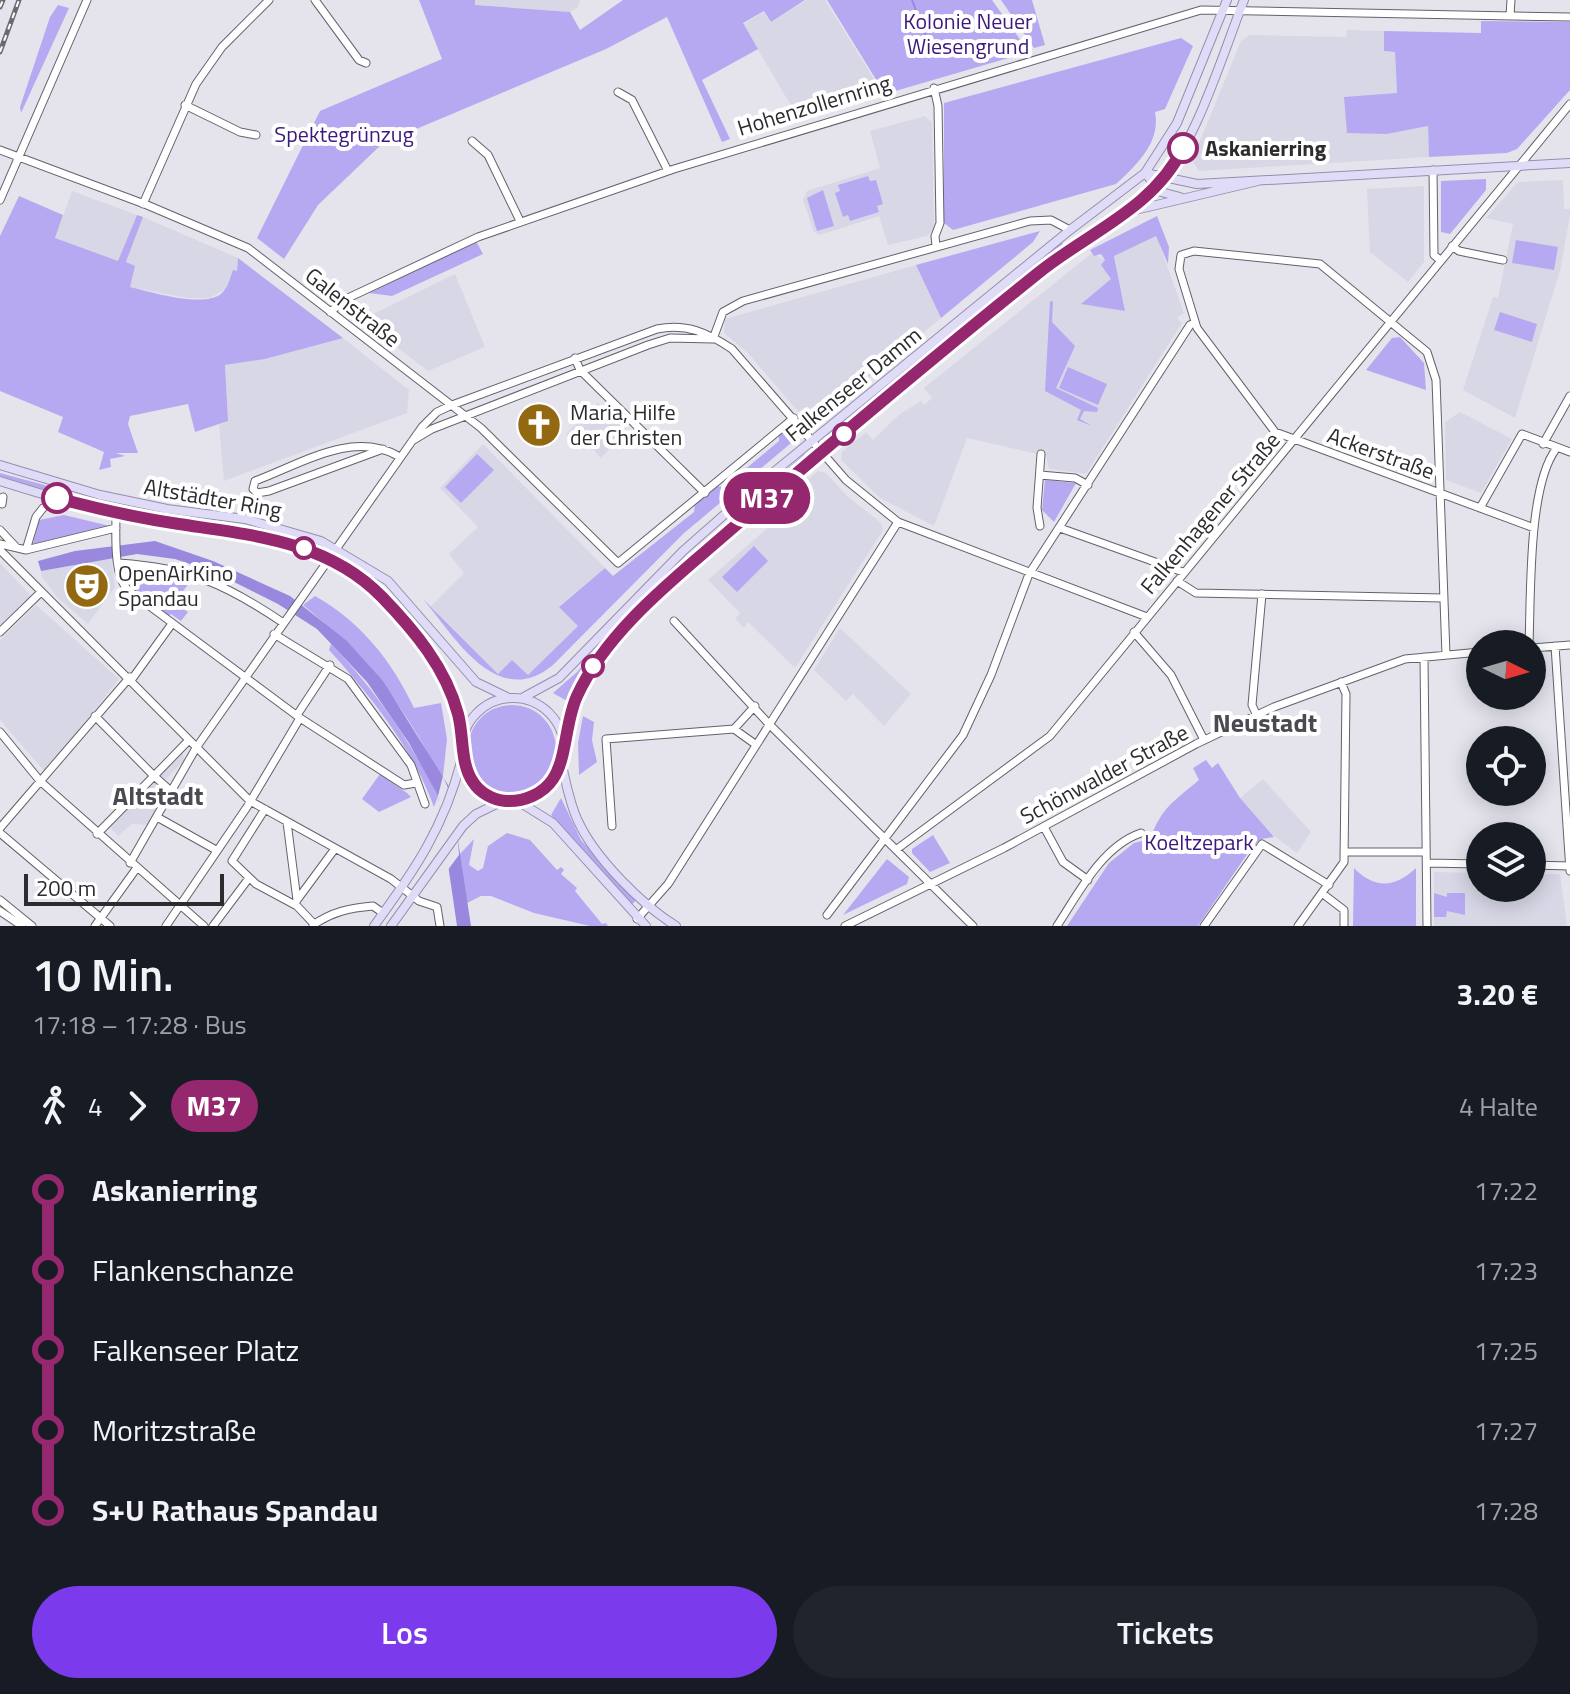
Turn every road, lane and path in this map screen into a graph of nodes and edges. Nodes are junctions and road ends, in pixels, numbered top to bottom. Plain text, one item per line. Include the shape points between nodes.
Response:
1 (87, 0) edge
2 (269, 0) edge
3 (315, 0) edge
4 (1244, 0) edge
5 (1511, 0) edge
6 (1225, 5) edge
7 (1240, 10) junction
8 (1510, 15) junction
9 (1570, 17) edge
10 (366, 63) dead end
11 (934, 88) junction
12 (618, 92) dead end
13 (1570, 104) edge
14 (185, 105) junction
15 (256, 135) dead end
16 (472, 141) dead end
17 (1163, 149) junction
18 (0, 150) edge
19 (19, 157) junction
20 (1178, 158) junction
21 (1570, 163) edge
22 (1519, 165) junction
23 (1433, 170) junction
24 (668, 171) junction
25 (1145, 173) junction
26 (1165, 178) junction
27 (1262, 179) junction
28 (1156, 188) junction
29 (1181, 197) junction
30 (0, 200) edge
31 (143, 204) junction
32 (1130, 211) junction
33 (520, 221) junction
34 (1070, 230) junction
35 (1080, 240) junction
36 (936, 246) junction
37 (1452, 246) junction
38 (1440, 260) junction
39 (1503, 260) dead end
40 (330, 312) junction
41 (1392, 321) junction
42 (1195, 323) junction
43 (667, 327) junction
44 (670, 338) junction
45 (713, 339) junction
46 (575, 358) junction
47 (580, 370) junction
48 (1570, 396) edge
49 (452, 405) junction
50 (467, 416) junction
51 (794, 418) junction
52 (1294, 440) junction
53 (812, 441) junction
54 (409, 443) junction
55 (1543, 444) junction
56 (383, 449) junction
57 (1556, 449) junction
58 (1570, 452) edge
59 (822, 453) junction
60 (1041, 454) dead end
61 (398, 456) junction
62 (0, 465) edge
63 (1040, 475) junction
64 (0, 481) edge
65 (1088, 485) junction
66 (705, 493) junction
67 (1438, 493) junction
68 (43, 508) dead end
69 (1480, 508) junction
70 (116, 513) junction
71 (898, 522) junction
72 (1040, 526) dead end
73 (116, 528) junction
74 (1060, 528) junction
75 (1534, 528) junction
76 (0, 530) edge
77 (0, 547) edge
78 (20, 548) junction
79 (336, 548) junction
80 (328, 559) junction
81 (10, 561) junction
82 (119, 561) junction
83 (1183, 572) junction
84 (1029, 574) junction
85 (1177, 581) junction
86 (41, 592) junction
87 (1262, 594) junction
88 (1444, 598) junction
89 (1147, 617) junction
90 (674, 621) dead end
91 (282, 622) junction
92 (171, 625) junction
93 (1531, 630) edge
94 (0, 632) edge
95 (1134, 632) junction
96 (274, 634) junction
97 (1570, 645) edge
98 (1546, 646) edge
99 (1555, 646) junction
100 (1466, 653) edge
101 (1446, 655) junction
102 (1424, 657) junction
103 (330, 665) junction
104 (245, 677) junction
105 (131, 678) junction
106 (1341, 682) junction
107 (507, 697) junction
108 (524, 697) junction
109 (755, 706) junction
110 (95, 716) junction
111 (298, 716) junction
112 (1257, 716) junction
113 (768, 723) junction
114 (734, 729) junction
115 (0, 732) edge
116 (464, 738) junction
117 (189, 740) junction
118 (1204, 740) junction
119 (755, 744) junction
120 (562, 745) junction
121 (196, 748) junction
122 (464, 753) junction
123 (561, 759) junction
124 (154, 776) junction
125 (40, 781) junction
126 (416, 783) junction
127 (171, 791) junction
128 (504, 800) junction
129 (516, 800) junction
130 (250, 801) junction
131 (425, 804) dead end
132 (265, 809) junction
133 (157, 817) junction
134 (287, 822) junction
135 (612, 826) dead end
136 (1044, 827) junction
137 (0, 830) edge
138 (1141, 833) dead end
139 (97, 834) junction
140 (885, 838) junction
141 (897, 849) junction
142 (216, 850) junction
143 (334, 850) junction
144 (1344, 852) junction
145 (1425, 852) junction
146 (130, 863) junction
147 (1427, 863) junction
148 (1466, 864) edge
149 (1546, 866) edge
150 (1570, 868) edge
151 (136, 869) junction
152 (249, 878) junction
153 (1088, 880) junction
154 (931, 884) junction
155 (1329, 885) junction
156 (402, 888) junction
157 (1323, 894) junction
158 (413, 896) junction
159 (0, 900) edge
160 (295, 902) junction
161 (180, 906) junction
162 (649, 906) junction
163 (0, 911) edge
164 (383, 913) junction
165 (827, 915) dead end
166 (99, 916) junction
167 (637, 919) junction
168 (313, 925) edge
169 (22, 926) edge
170 (32, 926) edge
171 (95, 926) edge
172 (110, 926) edge
173 (166, 926) edge
174 (204, 926) edge
175 (213, 926) edge
176 (374, 926) edge
177 (391, 926) edge
178 (440, 926) edge
179 (646, 926) edge
180 (676, 926) edge
181 (845, 926) edge
182 (973, 926) edge
183 (1057, 926) edge
184 (1204, 926) edge
185 (1298, 926) edge
186 (1344, 926) edge
187 (1427, 926) edge

1 - 19 street
2 - 14 street via 222,47
3 - 10 street
4 - 7 main road
5 - 8 street
6 - 7 street, Hohenzollernring
6 - 11 street, Hohenzollernring
6 - 17 main road, Falkenseer Damm
7 - 8 street, Hohenzollernring via 1395,8
7 - 20 main road
8 - 9 street, Hohenzollernring
11 - 24 street, Hohenzollernring
11 - 36 street via 940,223
12 - 24 street via 632,100
13 - 22 street, Falkenhagener Straße
14 - 15 street
14 - 31 street
16 - 33 street via 488,155
17 - 20 main road
17 - 25 main road, Falkenseer Damm
18 - 19 street, Galenstraße
19 - 30 street
19 - 31 street, Galenstraße
20 - 26 main road
21 - 22 main road
22 - 23 main road
22 - 37 street, Falkenhagener Straße
23 - 27 main road
23 - 38 street via 1434,255
24 - 33 street, Hohenzollernring
25 - 26 main road
25 - 28 main road
25 - 34 main road, Falkenseer Damm
26 - 27 main road via 1197,184
26 - 28 main road
27 - 29 main road via 1233,190
28 - 29 main road
28 - 32 main road
29 - 32 main road
31 - 40 street, Galenstraße via 240,244
32 - 35 main road, Falkenseer Damm
33 - 40 street, Hohenzollernring via 348,298
34 - 35 main road
34 - 36 street via 1040,219
34 - 53 main road, Falkenseer Damm
35 - 59 main road, Falkenseer Damm
36 - 45 street via 743,301 723,312
37 - 38 street, Falkenhagener Straße
37 - 39 street
38 - 41 street, Falkenhagener Straße
40 - 49 street, Galenstraße
41 - 42 street, Ackerstraße via 1310,260 1194,251 1181,255 1179,269
41 - 52 street, Falkenhagener Straße
41 - 67 street via 1427,352 1434,366
42 - 52 street, Ackerstraße via 1275,432
42 - 65 street
43 - 44 street
43 - 45 street via 693,328
43 - 46 street
44 - 45 street
44 - 47 street
45 - 51 street via 746,362
46 - 47 street
46 - 49 street
47 - 50 street
47 - 66 street
48 - 55 street
49 - 50 street, Galenstraße
49 - 54 street via 437,412
50 - 54 street
50 - 66 street, Galenstraße via 615,562 629,557
51 - 53 street
51 - 66 street
52 - 67 street, Ackerstraße
52 - 83 street, Falkenhagener Straße
53 - 59 street
53 - 108 main road, Falkenseer Damm via 683,551 559,678
54 - 61 street
55 - 57 street
55 - 69 street via 1522,434
56 - 56 street via 348,446 255,481 253,489 269,491
56 - 61 street
57 - 58 street
57 - 75 street via 1547,462
59 - 71 street via 854,488
59 - 120 main road, Falkenseer Damm via 694,561 608,648 578,693
60 - 63 street
61 - 79 street
62 - 79 main road, Altstädter Ring via 100,495 288,529
63 - 65 street via 1075,478
63 - 72 street
64 - 70 main road, Altstädter Ring
65 - 74 street
67 - 69 street, Ackerstraße
67 - 88 street
68 - 78 street
69 - 75 street, Ackerstraße
70 - 73 street
70 - 80 main road, Altstädter Ring via 283,541
71 - 84 street
71 - 113 street
73 - 78 street
73 - 82 street
74 - 83 street
74 - 84 street
75 - 93 street
76 - 78 street
77 - 78 street
77 - 81 street
78 - 81 street
79 - 80 street
79 - 107 main road, Altstädter Ring via 388,581 479,684
80 - 91 street
80 - 116 main road, Altstädter Ring via 378,593 415,634 446,681
81 - 86 street
82 - 91 street via 190,573 245,597
82 - 92 street via 122,585
83 - 85 street, Falkenhagener Straße
84 - 89 street
84 - 140 street via 965,731
85 - 87 street via 1196,593
85 - 89 street, Falkenhagener Straße
86 - 94 street
86 - 105 street
87 - 88 street
87 - 112 street via 1252,705
88 - 101 street
89 - 95 street, Falkenhagener Straße
90 - 109 street
91 - 96 street
92 - 104 street
92 - 105 street
95 - 118 street via 1171,675
95 - 141 street, Falkenhagener Straße via 1044,742
96 - 103 street
96 - 104 street
97 - 99 street
98 - 99 street
99 - 150 street
100 - 101 street, Schönwalder Straße
101 - 102 street, Schönwalder Straße
102 - 106 street, Schönwalder Straße via 1403,659
102 - 145 street
103 - 111 street
103 - 126 street via 381,721 411,765
104 - 111 street
104 - 121 street
105 - 110 street
105 - 117 street
106 - 112 street, Schönwalder Straße
106 - 144 street via 1346,694
107 - 108 main road
107 - 116 main road via 478,711
108 - 120 main road via 550,713
109 - 113 street
109 - 114 street
110 - 124 street
110 - 125 street
111 - 126 street via 404,785
111 - 130 street
112 - 118 street, Schönwalder Straße
113 - 119 street
113 - 140 street
114 - 119 street
114 - 135 street via 606,739
115 - 125 street
116 - 122 main road
117 - 121 street
117 - 124 street
118 - 136 street, Schönwalder Straße
119 - 162 street
120 - 123 main road
121 - 127 street
121 - 130 street
122 - 128 main road via 474,784 486,795
122 - 156 main road via 443,821
123 - 129 main road via 545,789
123 - 162 main road via 584,832
124 - 127 street
124 - 139 street
125 - 137 street
125 - 139 street
126 - 131 street
127 - 133 street
128 - 129 main road
128 - 158 main road via 476,814 457,834
129 - 167 main road via 559,829
130 - 132 street
130 - 142 street
132 - 134 street
132 - 152 street via 232,861
133 - 142 street
133 - 146 street
134 - 143 street
134 - 160 street
136 - 153 street via 1063,862
136 - 154 street, Schönwalder Straße
137 - 166 street
138 - 153 street via 1109,855
139 - 146 street
140 - 141 street
140 - 165 street
141 - 154 street
142 - 161 street
143 - 156 street
143 - 160 street
144 - 145 street
144 - 155 street via 1344,862
145 - 147 street
146 - 151 street
147 - 148 street
147 - 187 street
149 - 150 street
151 - 161 street
151 - 166 street
152 - 160 street
152 - 175 street
153 - 183 street
154 - 181 street, Schönwalder Straße
154 - 182 street
155 - 157 street
155 - 184 street via 1266,845 1259,846
156 - 158 street
156 - 164 main road
157 - 185 street
157 - 186 street via 1344,910
158 - 177 main road
158 - 178 street via 437,907
159 - 170 street
160 - 168 street
161 - 173 street
161 - 174 street
162 - 167 street
162 - 180 main road
163 - 169 street
164 - 168 street via 373,906 351,908
164 - 176 main road
166 - 171 street
166 - 172 street
167 - 179 main road

